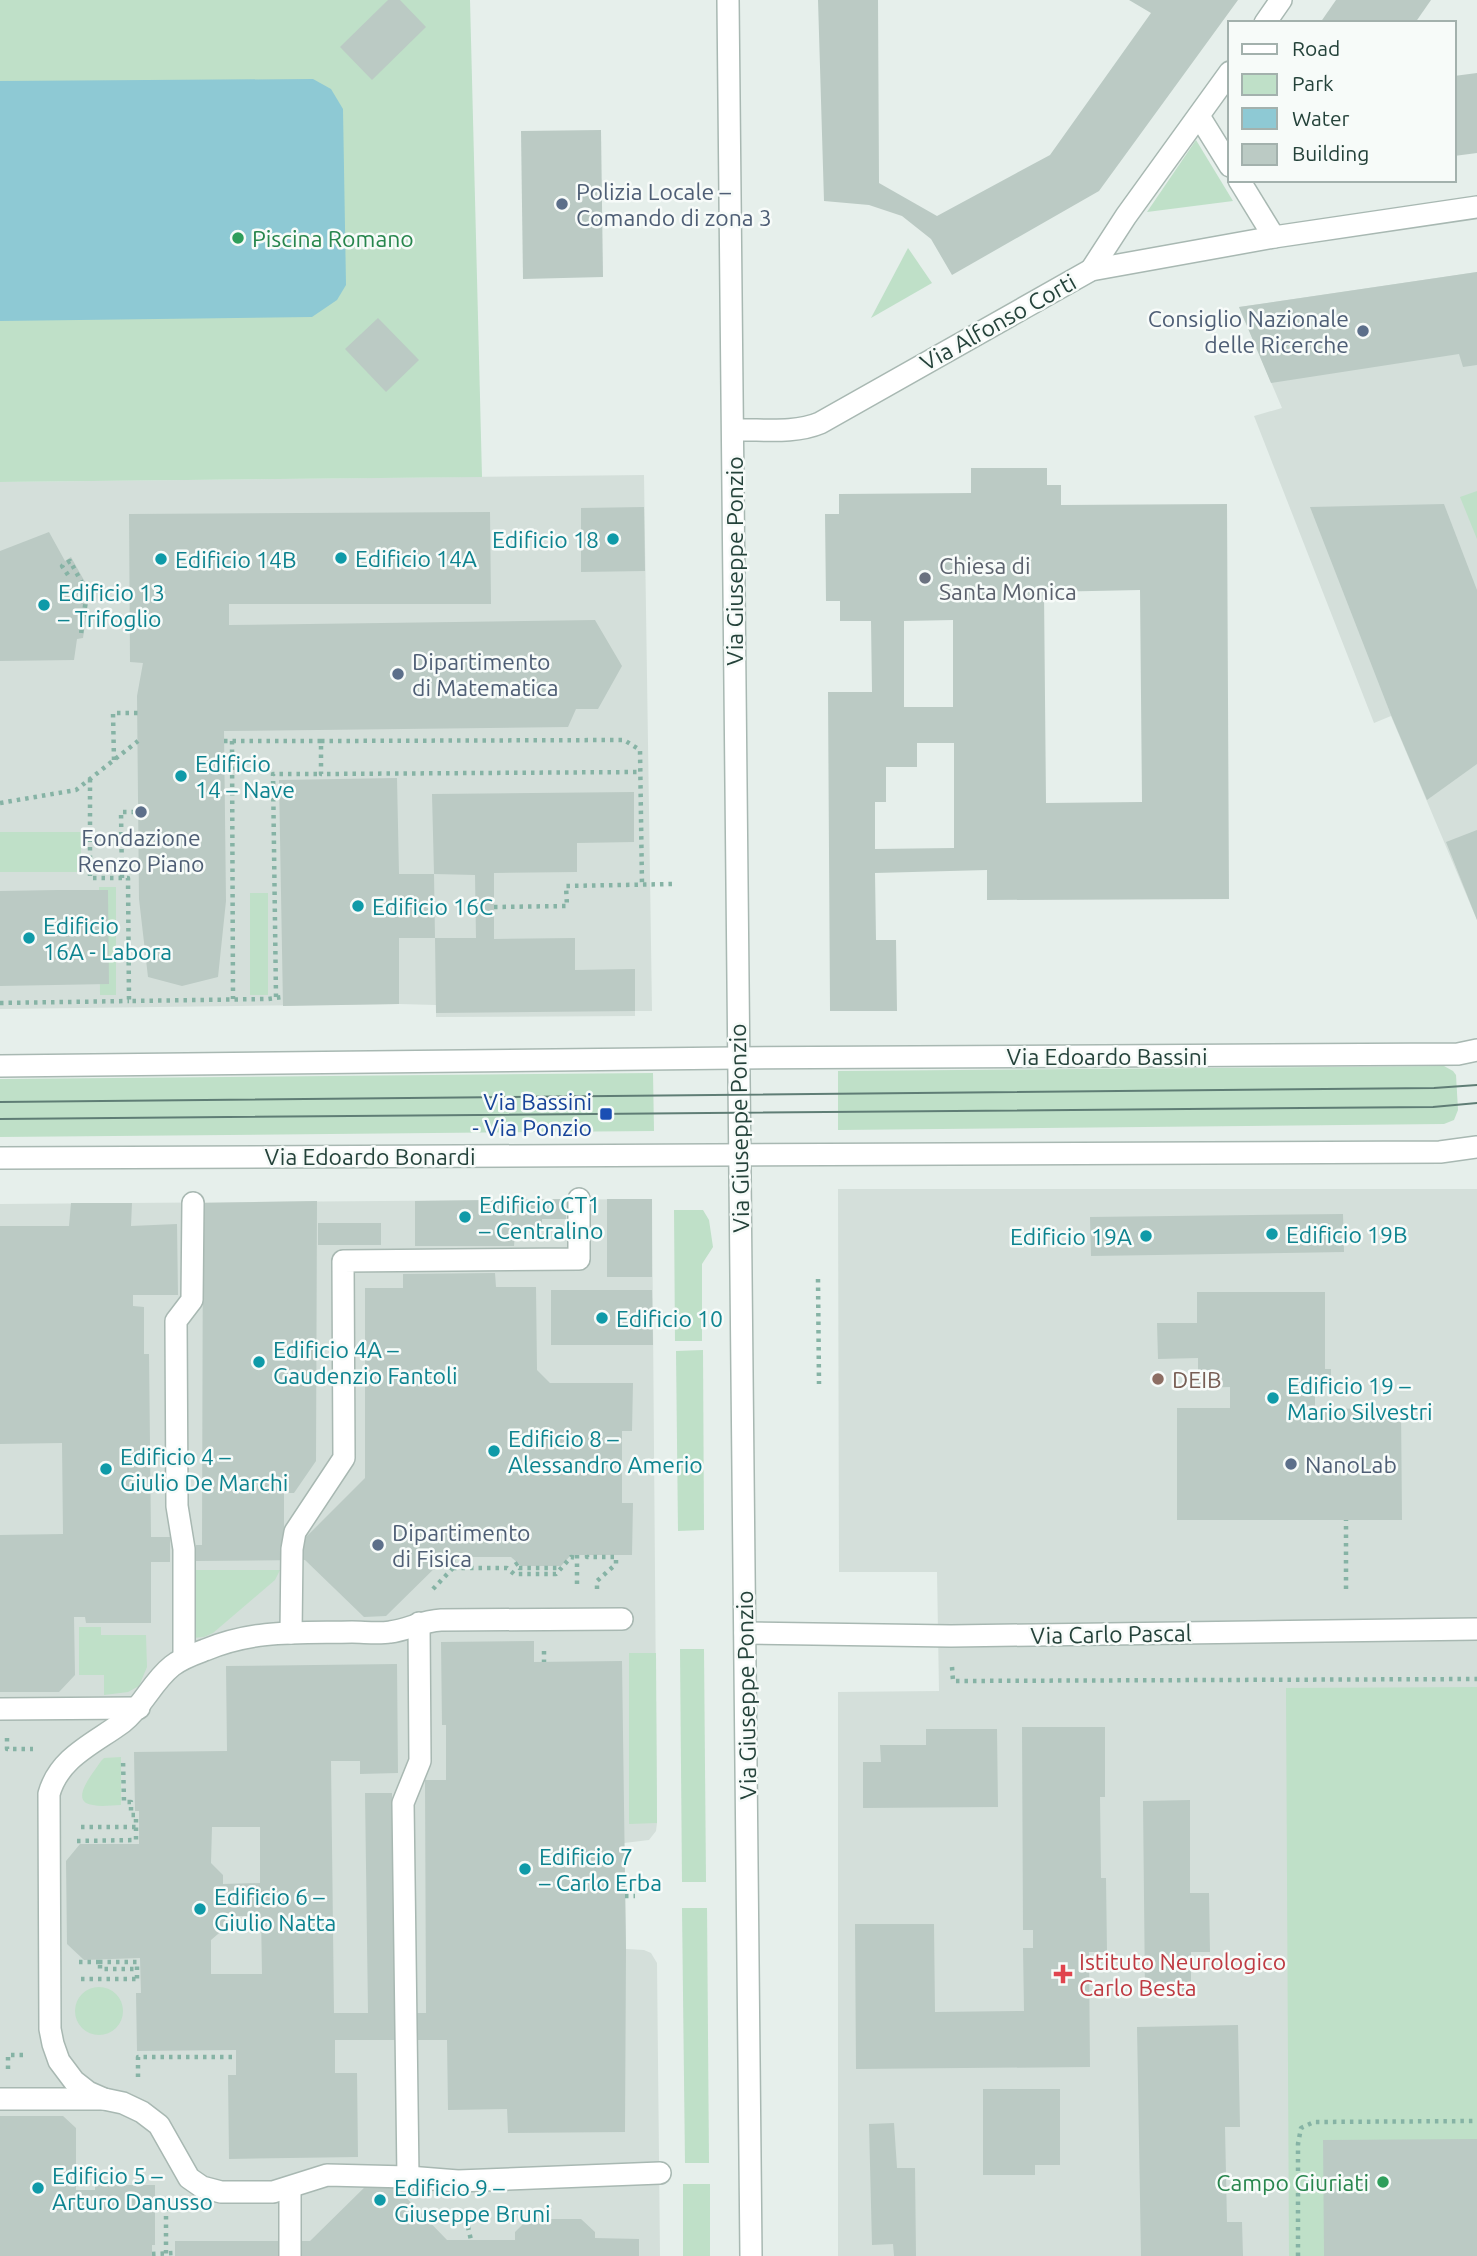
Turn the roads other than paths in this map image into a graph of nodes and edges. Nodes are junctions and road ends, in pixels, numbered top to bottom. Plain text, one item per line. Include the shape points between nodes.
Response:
1 (728, 0) edge
2 (1282, 0) edge
3 (1266, 21) edge
4 (1228, 75) edge
5 (1199, 116) junction
6 (1228, 163) edge
7 (1240, 182) edge
8 (1477, 207) edge
9 (1274, 237) junction
10 (1091, 270) junction
11 (733, 430) junction
12 (1477, 1050) edge
13 (737, 1058) junction
14 (0, 1066) edge
15 (1477, 1147) edge
16 (740, 1154) junction
17 (0, 1158) edge
18 (579, 1199) dead end
19 (193, 1202) dead end
20 (622, 1619) dead end
21 (419, 1623) junction
22 (1477, 1629) edge
23 (291, 1633) junction
24 (745, 1633) junction
25 (184, 1658) junction
26 (139, 1708) junction
27 (0, 1709) edge
28 (0, 2099) edge
29 (104, 2099) junction
30 (660, 2173) dead end
31 (408, 2177) junction
32 (290, 2188) junction
33 (290, 2256) edge
34 (751, 2256) edge

1 - 11 street, Via Giuseppe Ponzio
2 - 3 street
4 - 5 street
5 - 6 street
5 - 10 street
7 - 9 street
8 - 9 street, Via Alfonso Corti
9 - 10 street, Via Alfonso Corti
10 - 11 street, Via Alfonso Corti via 820,423
11 - 13 street, Via Giuseppe Ponzio
12 - 13 street, Via Edoardo Bassini via 1458,1054
13 - 14 street
13 - 16 street, Via Giuseppe Ponzio
15 - 16 street via 1426,1152
16 - 17 street, Via Edoardo Bonardi
16 - 24 street, Via Giuseppe Ponzio
18 - 23 street via 579,1259 343,1261 344,1458 295,1532
19 - 25 street via 192,1300 176,1321
20 - 21 street
21 - 23 street via 390,1632
21 - 31 street via 420,1761 403,1803
22 - 24 street, Via Carlo Pascal via 951,1636
23 - 25 street via 239,1638
24 - 34 street, Via Giuseppe Ponzio
25 - 26 street via 161,1677
26 - 27 street
26 - 29 street via 66,1762 49,1794 50,2029 59,2061 88,2092
28 - 29 street
29 - 32 street via 138,2110 159,2125 189,2178 202,2187 221,2192
30 - 31 street via 458,2181
31 - 32 street via 327,2175
32 - 33 street

